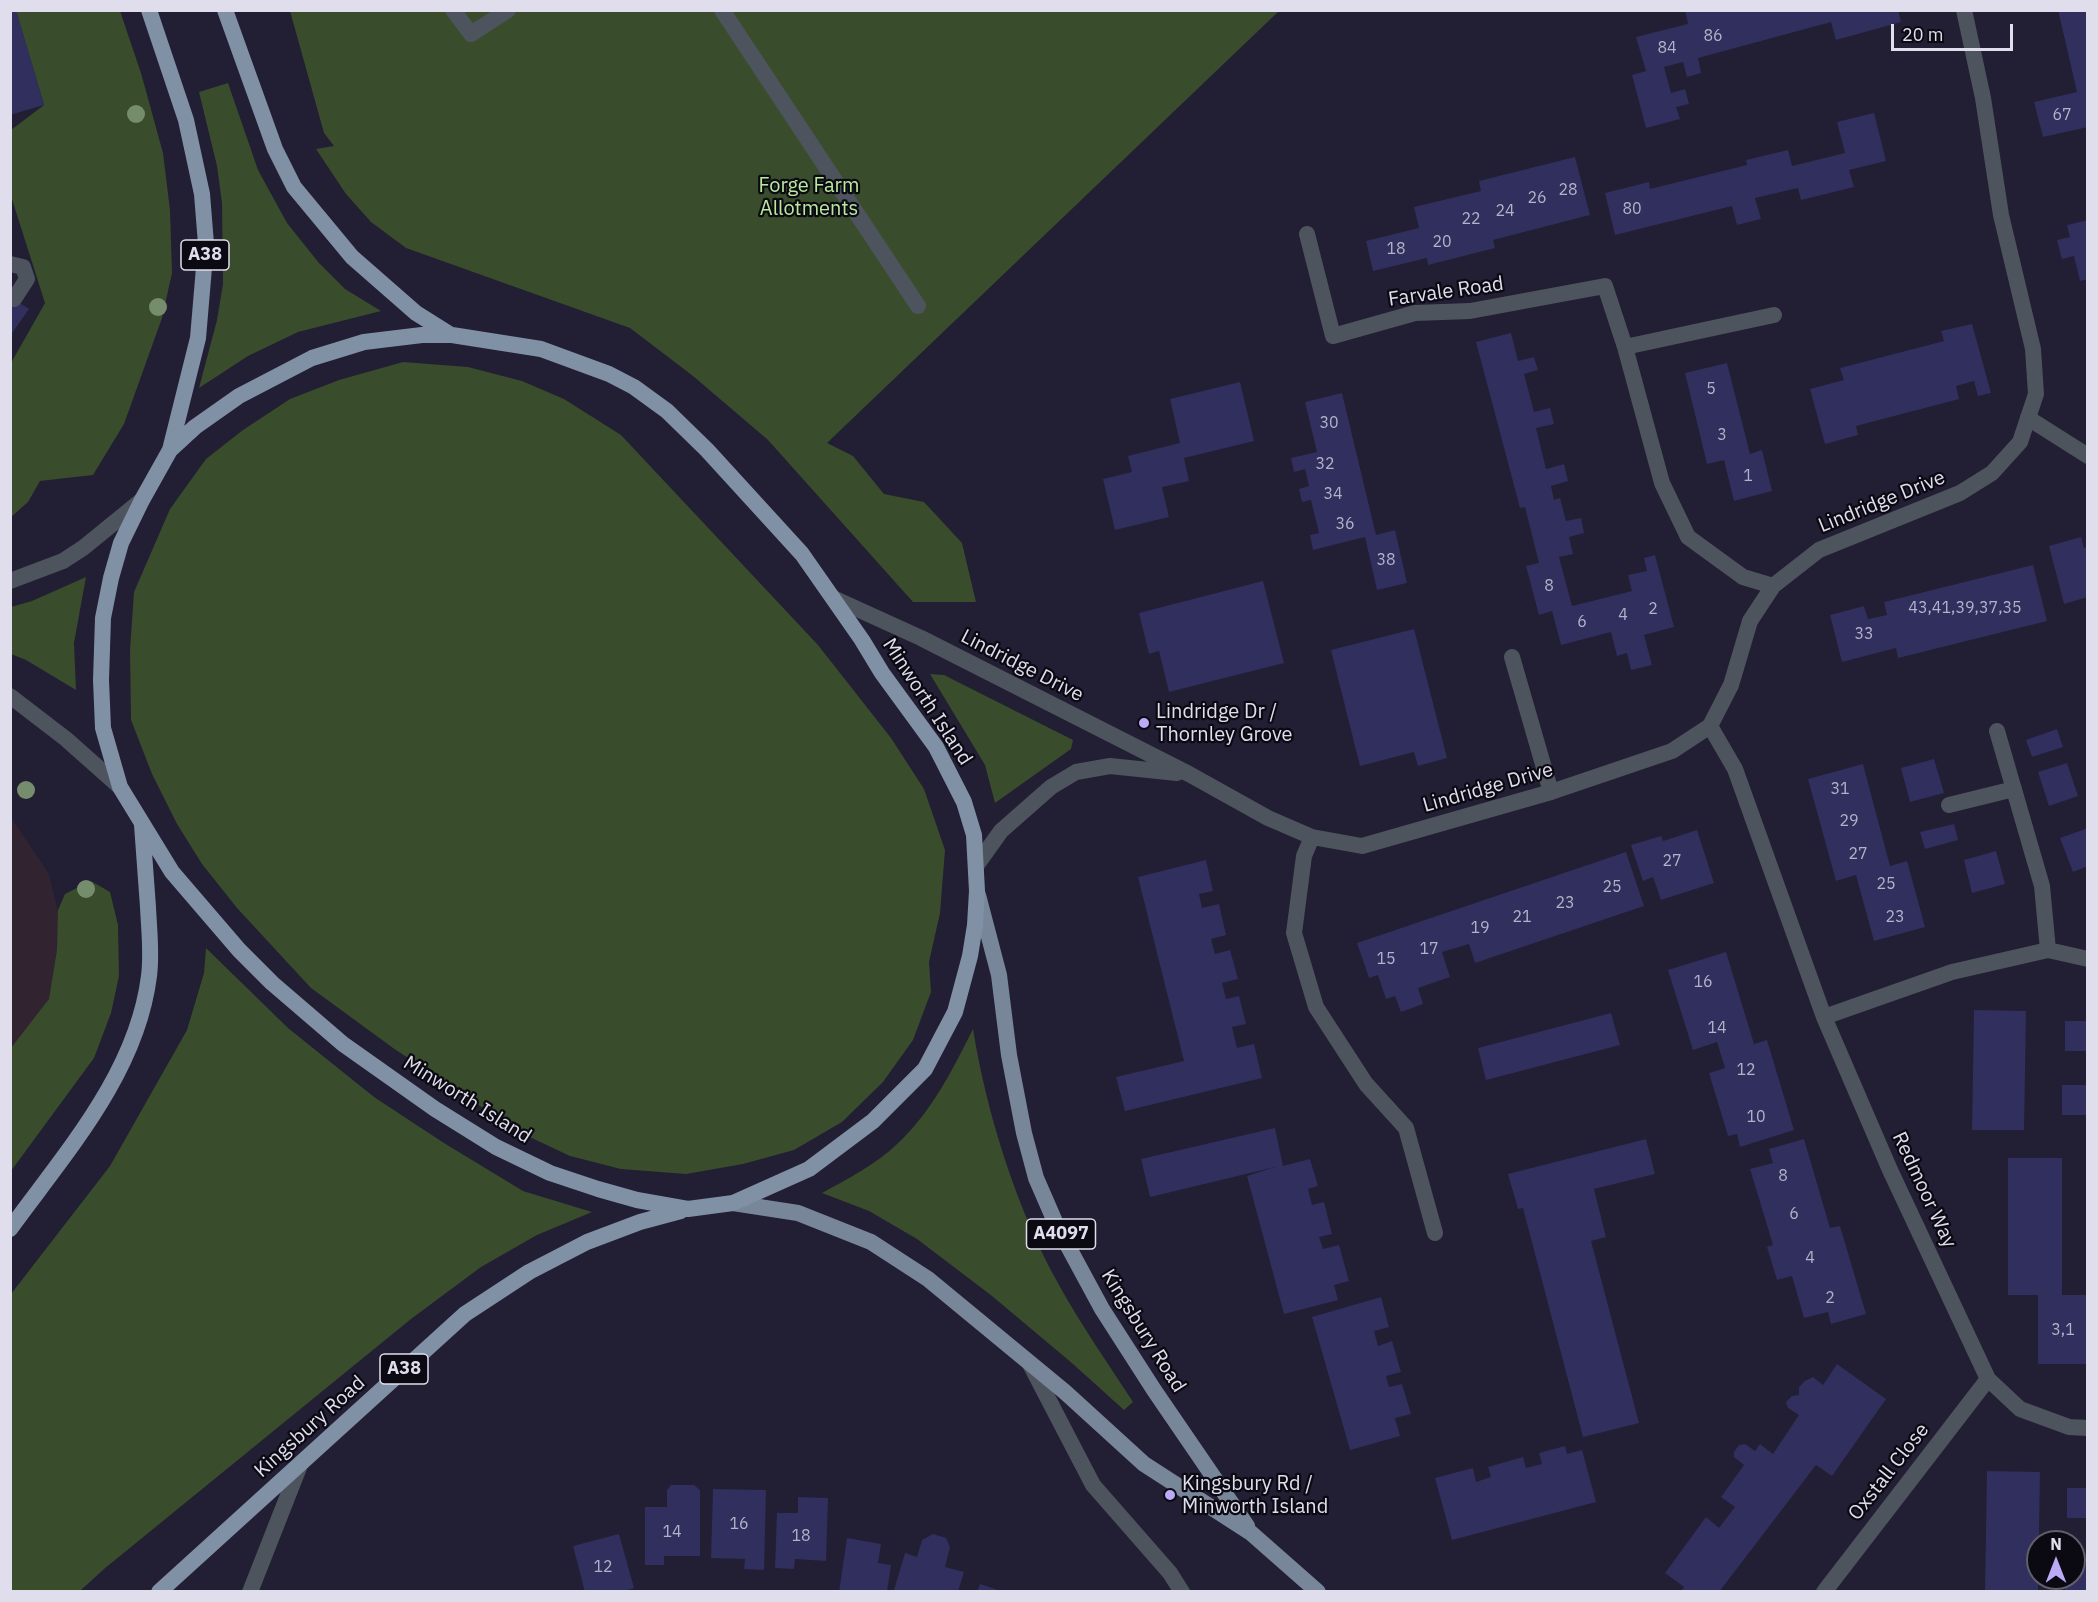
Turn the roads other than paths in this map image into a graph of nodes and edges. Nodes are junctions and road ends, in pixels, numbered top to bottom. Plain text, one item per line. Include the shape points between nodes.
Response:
1 (149, 10) edge
2 (225, 10) edge
3 (453, 10) edge
4 (508, 10) edge
5 (722, 10) edge
6 (1964, 10) edge
7 (1308, 234) dead end
8 (10, 264) edge
9 (14, 298) dead end
10 (918, 306) dead end
11 (1774, 315) dead end
12 (452, 335) junction
13 (1625, 347) junction
14 (2028, 418) junction
15 (170, 450) junction
16 (2088, 456) edge
17 (142, 500) junction
18 (10, 580) edge
19 (1773, 586) junction
20 (833, 598) junction
21 (1512, 657) dead end
22 (10, 696) edge
23 (1710, 726) junction
24 (1997, 731) dead end
25 (1190, 774) junction
26 (120, 787) junction
27 (2014, 789) junction
28 (1551, 792) junction
29 (1949, 806) dead end
30 (142, 824) junction
31 (1312, 837) junction
32 (976, 866) junction
33 (977, 891) junction
34 (2048, 950) junction
35 (2088, 959) edge
36 (1824, 1017) junction
37 (733, 1203) junction
38 (688, 1209) junction
39 (10, 1229) edge
40 (1435, 1233) dead end
41 (1030, 1364) junction
42 (1988, 1379) junction
43 (2088, 1428) edge
44 (300, 1465) junction
45 (1251, 1533) junction
46 (159, 1592) edge
47 (250, 1592) edge
48 (1182, 1592) edge
49 (1318, 1592) edge
50 (1824, 1592) edge

1 - 15 highway, A38 via 186,120 202,194 206,244 198,338
2 - 12 highway via 275,149 294,187 352,257 416,313
3 - 4 street via 471,34
5 - 10 street
6 - 14 street, Lindridge Drive via 1983,98 2001,215 2033,349 2036,394
7 - 13 street, Farvale Road via 1333,336 1415,314 1470,311 1605,286
8 - 9 street via 24,267 27,279
11 - 13 street
12 - 15 highway, Minworth Island via 364,342 312,358 239,396
12 - 20 highway, Minworth Island via 541,349 633,387 667,411 706,450 802,554
13 - 19 street, Farvale Road via 1662,483 1688,537 1743,577
14 - 16 street
14 - 19 street, Lindridge Drive via 2020,442 1992,473 1960,494 1819,550
15 - 17 highway, Minworth Island
17 - 18 street via 63,561
17 - 26 highway, Minworth Island via 121,543 103,618 103,728
19 - 23 street, Lindridge Drive via 1750,621 1731,685
20 - 25 street, Lindridge Drive via 921,638
20 - 32 highway, Minworth Island via 936,747 964,802 974,835
21 - 28 street
22 - 26 street
23 - 28 street, Lindridge Drive via 1671,751
23 - 36 street, Redmoor Way via 1735,769
24 - 27 street
25 - 31 street, Lindridge Drive via 1268,818
25 - 32 street, Lindridge Drive via 1110,766 1076,772 1051,786 1001,831
26 - 30 highway, Minworth Island
27 - 29 street
27 - 34 street via 2042,886
28 - 31 street, Lindridge Drive via 1362,846
30 - 38 highway, Minworth Island via 172,872 239,950 352,1051 496,1147 550,1173 637,1200
30 - 39 highway via 151,945 143,1011 115,1081
31 - 40 street via 1304,856 1294,933 1316,1007 1366,1084 1406,1128
32 - 33 highway, Minworth Island
33 - 37 highway, Minworth Island via 963,986 955,1012 925,1069 873,1121 809,1169
33 - 45 main road, Kingsbury Road / A4097 via 999,975 1009,1055 1036,1178 1107,1318
34 - 35 street
34 - 36 street via 1952,972
36 - 42 street, Redmoor Way via 1890,1170
37 - 38 highway, Minworth Island
37 - 41 main road, Kingsbury Road / A4097 via 798,1213 871,1242 928,1278
38 - 44 highway, Kingsbury Road / A38 via 587,1242 529,1272 465,1314
41 - 45 main road, Kingsbury Road / A4097 via 1144,1464
41 - 48 street via 1093,1485
42 - 43 street via 2020,1409 2069,1427
42 - 50 street, Oxstall Close
44 - 46 highway, Kingsbury Road / A38
44 - 47 street
45 - 49 main road, Kingsbury Road / A4097

